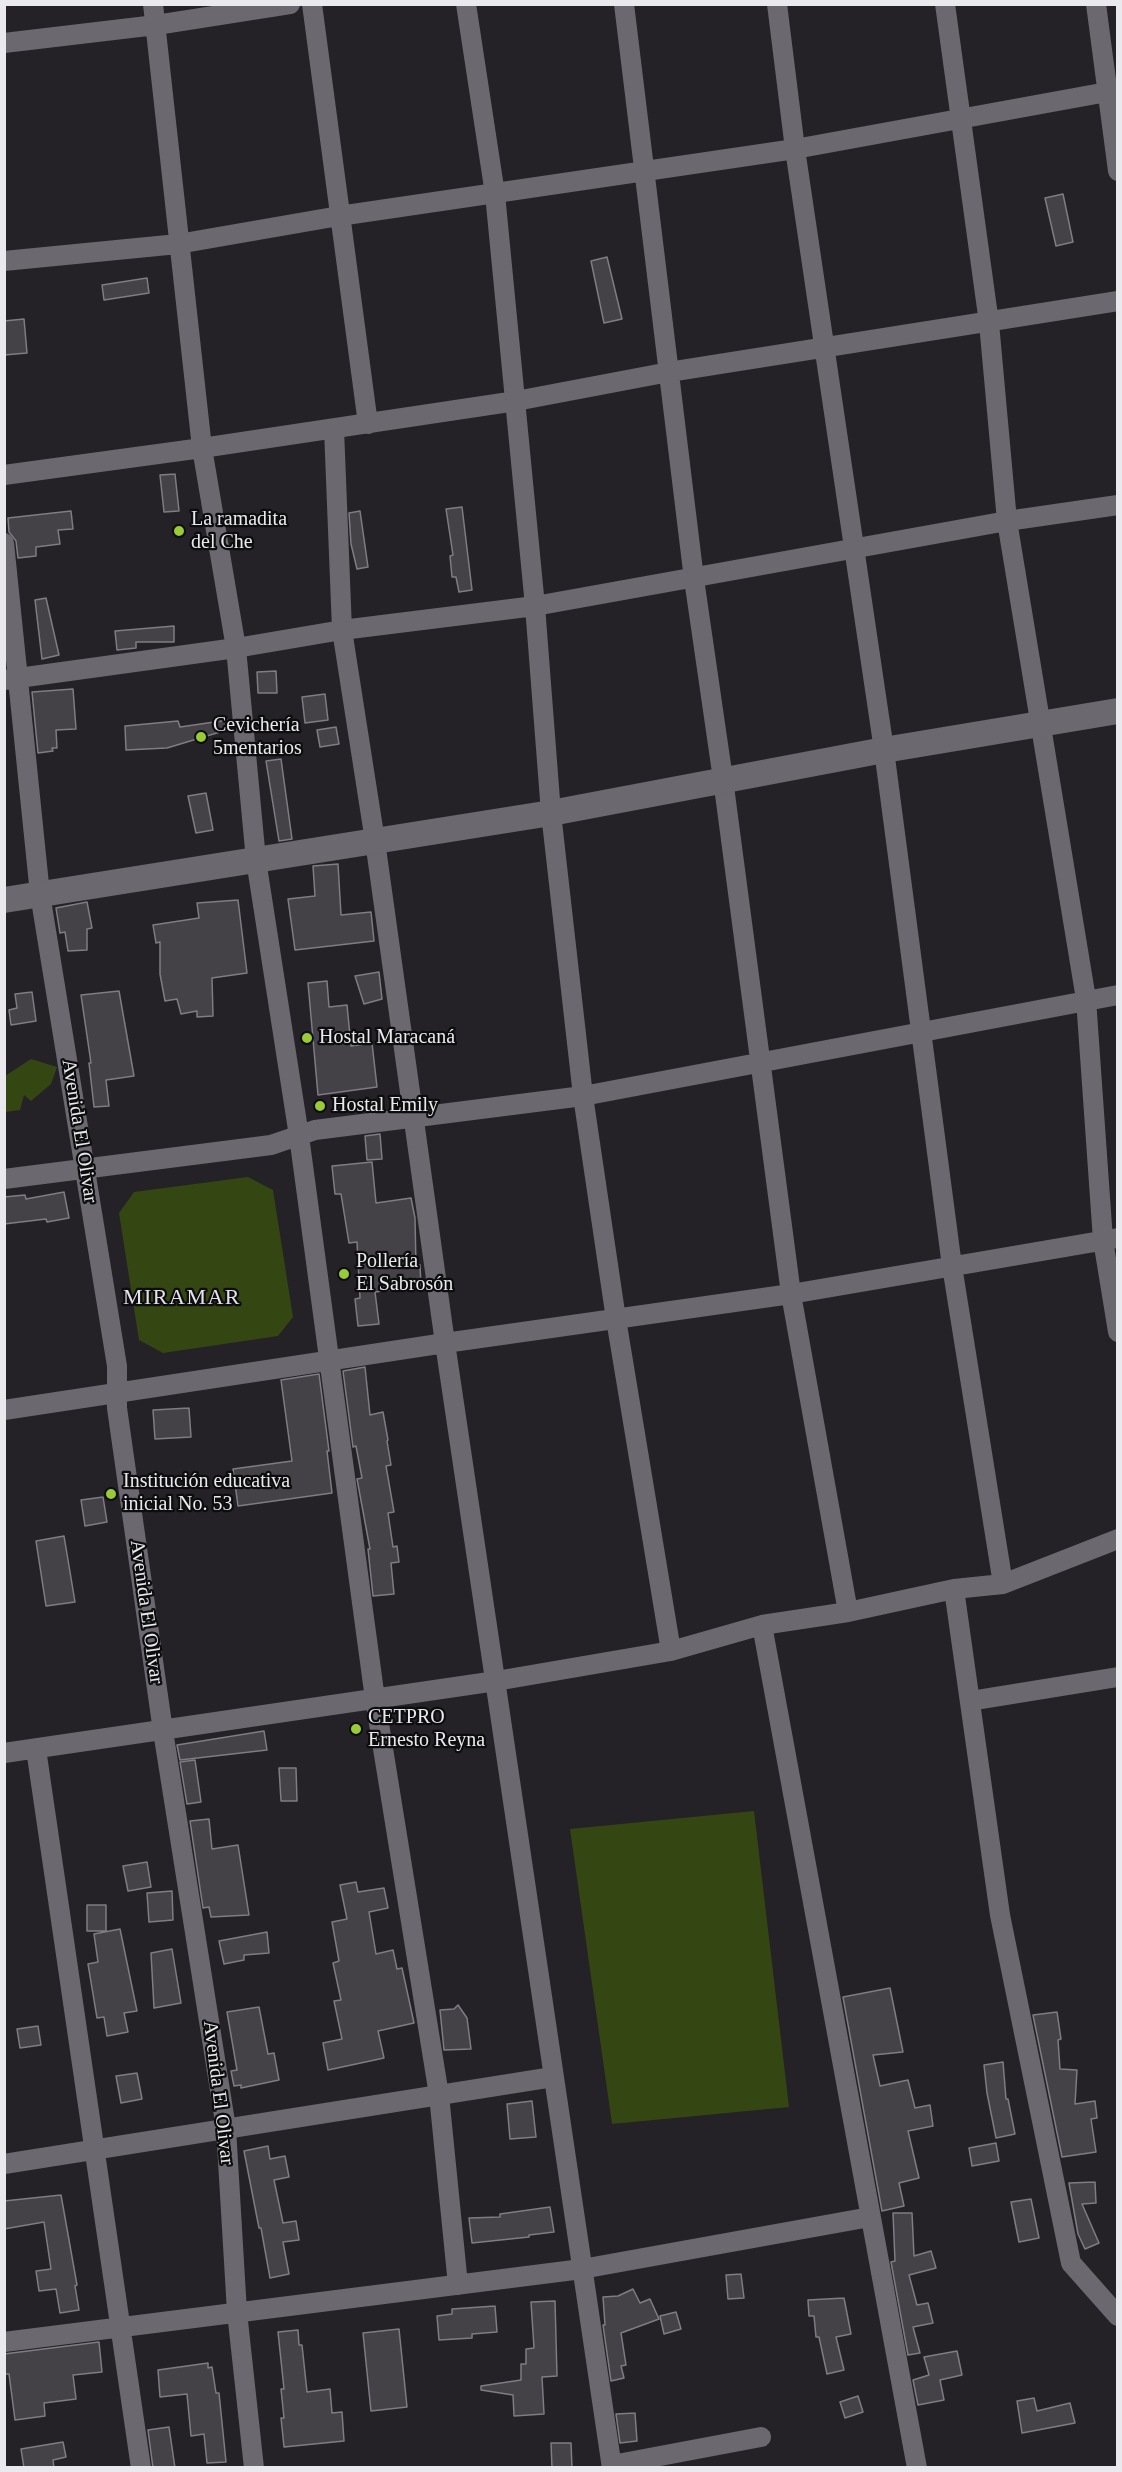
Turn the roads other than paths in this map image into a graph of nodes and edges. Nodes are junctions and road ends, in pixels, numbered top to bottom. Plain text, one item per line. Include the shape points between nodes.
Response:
1 (153, 4) edge
2 (290, 4) edge
3 (312, 4) edge
4 (466, 4) edge
5 (624, 4) edge
6 (777, 4) edge
7 (945, 4) edge
8 (1096, 4) edge
9 (156, 25) junction
10 (4, 43) edge
11 (1112, 91) edge
12 (962, 118) junction
13 (795, 149) junction
14 (1118, 171) edge
15 (644, 172) junction
16 (495, 194) junction
17 (339, 216) junction
18 (178, 244) junction
19 (4, 261) edge
20 (1118, 301) edge
21 (988, 323) junction
22 (826, 347) junction
23 (669, 372) junction
24 (516, 401) junction
25 (368, 424) junction
26 (334, 429) junction
27 (202, 448) junction
28 (4, 475) edge
29 (1118, 505) edge
30 (1007, 521) junction
31 (4, 543) edge
32 (854, 550) junction
33 (694, 579) junction
34 (536, 606) junction
35 (342, 630) junction
36 (236, 648) junction
37 (12, 679) edge
38 (1118, 711) edge
39 (1041, 724) junction
40 (884, 750) junction
41 (723, 779) junction
42 (551, 813) junction
43 (375, 841) junction
44 (256, 860) junction
45 (40, 894) junction
46 (4, 900) edge
47 (1118, 995) edge
48 (1086, 999) junction
49 (921, 1032) junction
50 (760, 1062) junction
51 (583, 1096) junction
52 (414, 1118) junction
53 (299, 1136) junction
54 (85, 1169) junction
55 (4, 1179) edge
56 (1111, 1239) edge
57 (952, 1266) junction
58 (791, 1294) junction
59 (616, 1319) junction
60 (1118, 1332) edge
61 (445, 1343) junction
62 (329, 1360) junction
63 (117, 1393) junction
64 (4, 1410) edge
65 (1118, 1539) edge
66 (1003, 1584) junction
67 (954, 1589) junction
68 (848, 1612) junction
69 (762, 1625) junction
70 (671, 1651) junction
71 (1118, 1677) edge
72 (496, 1681) junction
73 (375, 1699) junction
74 (970, 1701) junction
75 (163, 1731) junction
76 (36, 1749) junction
77 (4, 1753) edge
78 (553, 2077) junction
79 (439, 2095) junction
80 (226, 2128) junction
81 (96, 2150) junction
82 (4, 2164) edge
83 (870, 2217) junction
84 (582, 2269) junction
85 (459, 2285) junction
86 (237, 2312) junction
87 (1118, 2316) edge
88 (122, 2327) junction
89 (4, 2342) edge
90 (761, 2437) dead end
91 (612, 2466) edge
92 (141, 2468) edge
93 (254, 2468) edge
94 (917, 2468) edge

1 - 9 street
2 - 9 street
3 - 17 street
4 - 16 street
5 - 15 street
6 - 13 street
7 - 12 street
8 - 11 street
9 - 10 street
9 - 18 street
11 - 12 street
11 - 14 street
12 - 13 street
12 - 21 street
13 - 15 street
13 - 22 street
15 - 16 street
15 - 23 street
16 - 17 street
16 - 24 street
17 - 18 street
17 - 25 street
18 - 19 street
18 - 27 street
20 - 21 street
21 - 22 street
21 - 30 street
22 - 23 street
22 - 32 street
23 - 24 street
23 - 33 street
24 - 25 street
24 - 34 street
25 - 26 street
26 - 27 street
26 - 35 street
27 - 28 street
27 - 36 street
29 - 30 street
30 - 32 street
30 - 39 street
31 - 37 street, Avenida El Olivar
32 - 33 street
32 - 40 street
33 - 34 street
33 - 41 street
34 - 35 street
34 - 42 street
35 - 36 street
35 - 43 street
36 - 37 street
36 - 44 street
37 - 45 street, Avenida El Olivar
38 - 39 street
39 - 40 street
39 - 48 street
40 - 41 street
40 - 49 street
41 - 42 street
41 - 50 street
42 - 43 street
42 - 51 street
43 - 44 street
43 - 52 street
44 - 45 street
44 - 53 street
45 - 46 street
45 - 54 street, Avenida El Olivar
47 - 48 street
48 - 49 street
48 - 56 street
49 - 50 street
49 - 57 street
50 - 51 street
50 - 58 street
51 - 52 street
51 - 59 street
52 - 53 street via 315,1130
52 - 61 street
53 - 54 street via 271,1145
53 - 62 street
54 - 55 street
54 - 63 street, Avenida El Olivar via 117,1366
56 - 57 street
56 - 60 street
57 - 58 street
57 - 66 street
58 - 59 street
58 - 68 street
59 - 61 street
59 - 70 street
61 - 62 street
61 - 72 street
62 - 63 street
62 - 73 street
63 - 64 street
63 - 75 street, Avenida El Olivar
65 - 66 street
66 - 67 street
67 - 68 street
67 - 74 street
68 - 69 street
69 - 70 street
69 - 83 street
70 - 72 street
71 - 74 street
72 - 73 street
72 - 78 street
73 - 75 street
73 - 79 street
74 - 87 street via 1000,1915 1071,2263
75 - 76 street
75 - 80 street, Avenida El Olivar
76 - 77 street
76 - 81 street
78 - 79 street
78 - 84 street
79 - 80 street
79 - 85 street
80 - 81 street
80 - 86 street, Avenida El Olivar
81 - 82 street
81 - 88 street
83 - 84 street
83 - 94 street
84 - 85 street
84 - 91 street
85 - 86 street
86 - 88 street
86 - 93 street, Avenida El Olivar
88 - 89 street
88 - 92 street
90 - 91 street

